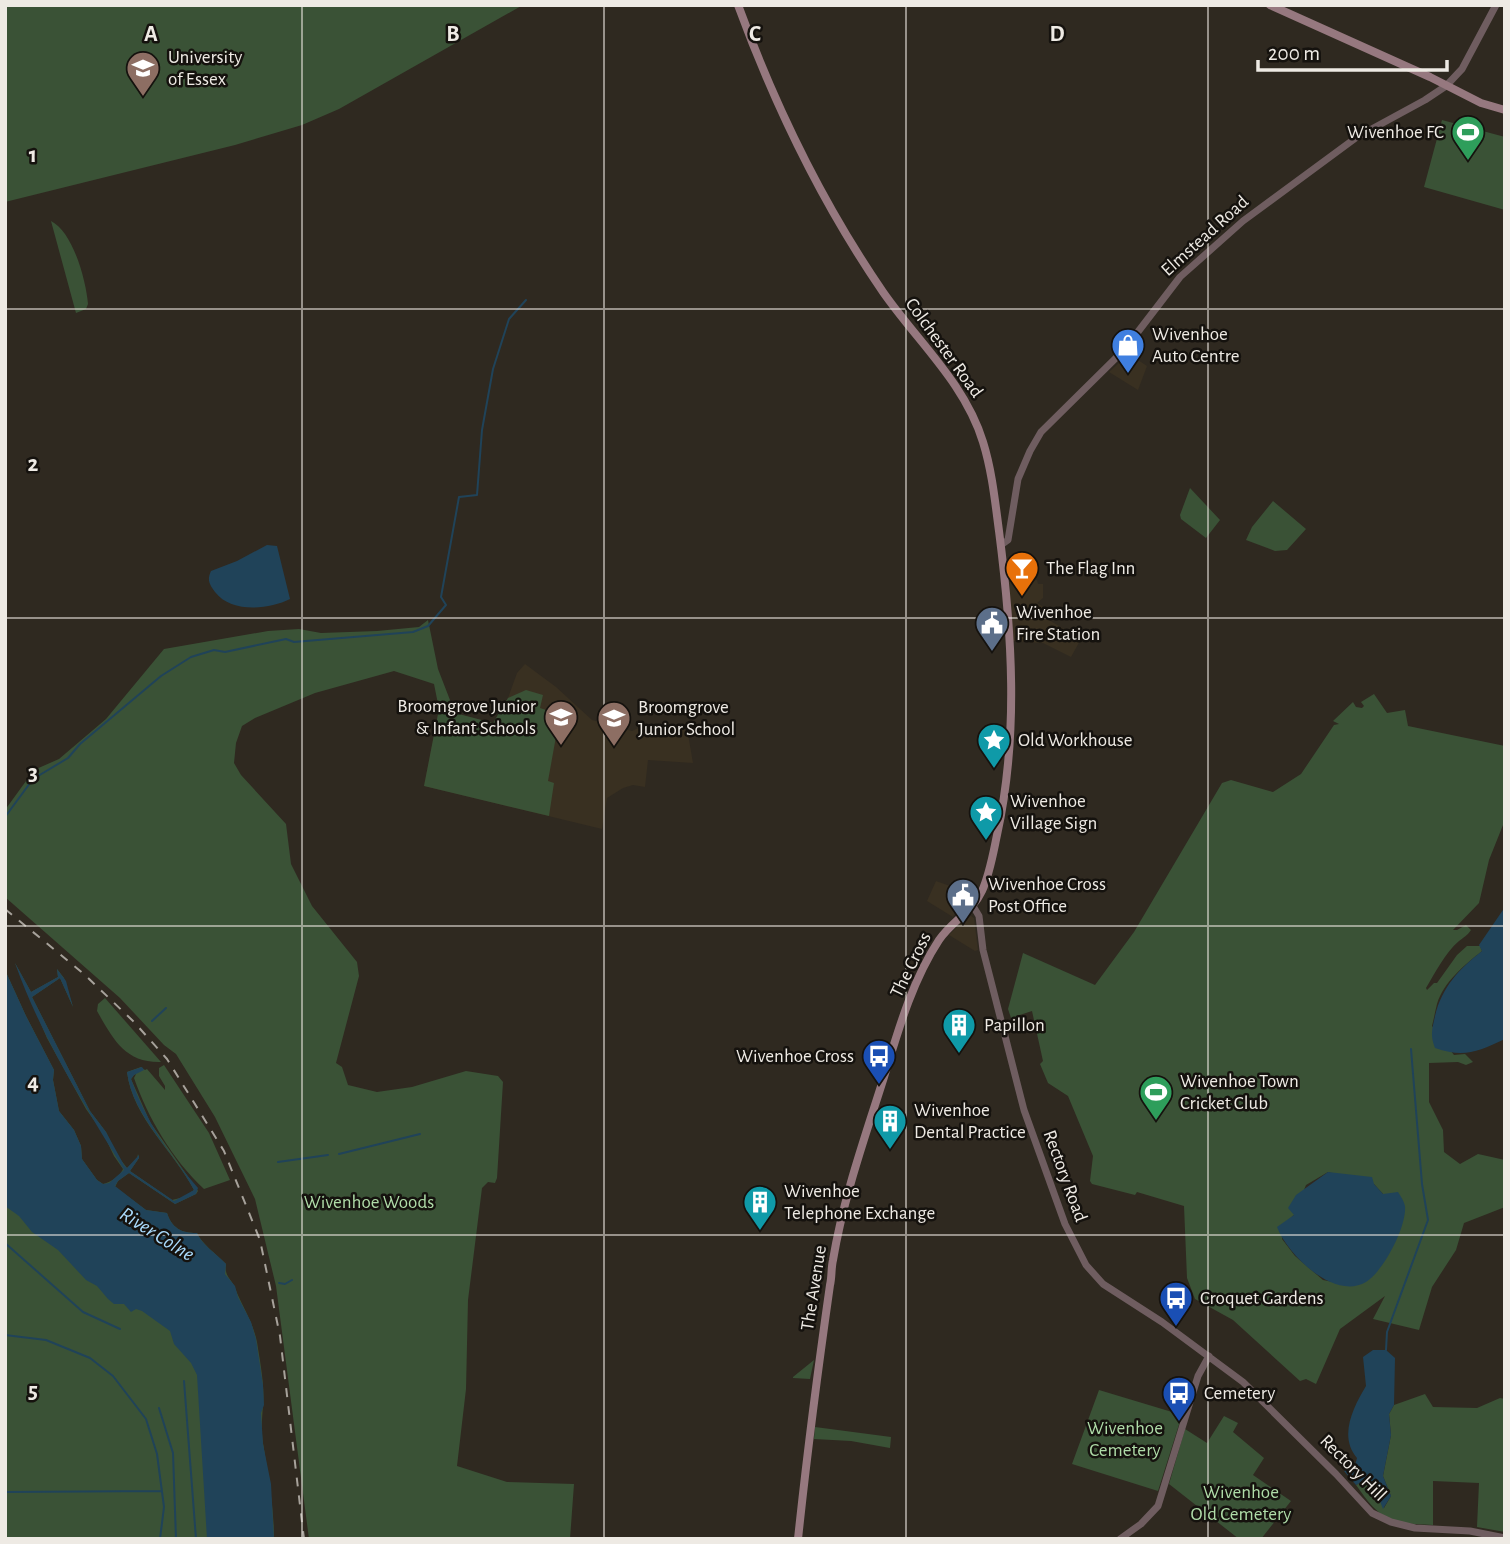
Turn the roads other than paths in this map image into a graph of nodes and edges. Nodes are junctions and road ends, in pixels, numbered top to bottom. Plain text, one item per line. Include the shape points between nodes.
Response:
1 (738, 5) edge
2 (1270, 5) edge
3 (1496, 5) edge
4 (1446, 86) junction
5 (1505, 110) edge
6 (1001, 545) junction
7 (973, 906) junction
8 (893, 1048) joint
9 (1209, 1356) junction
10 (1505, 1538) edge
11 (798, 1539) edge
12 (1120, 1539) edge

1 - 6 main road, Colchester Road via 789,131 833,212 885,295 972,412 991,472
2 - 4 main road
3 - 4 street, Elmstead Road via 1462,69
4 - 5 main road
4 - 6 street, Elmstead Road via 1357,137 1243,221 1180,277 1124,349 1041,432 1022,470 1008,540
6 - 7 main road, Colchester Road via 1009,626 1009,750 991,863
7 - 8 main road, The Cross via 957,917 936,945 915,986
7 - 9 street, Rectory Road via 979,916 1017,1090 1073,1243 1104,1284
8 - 11 main road, The Avenue via 832,1263
9 - 10 street, Rectory Hill via 1258,1396 1372,1513 1415,1528
9 - 12 street via 1193,1391 1158,1506

